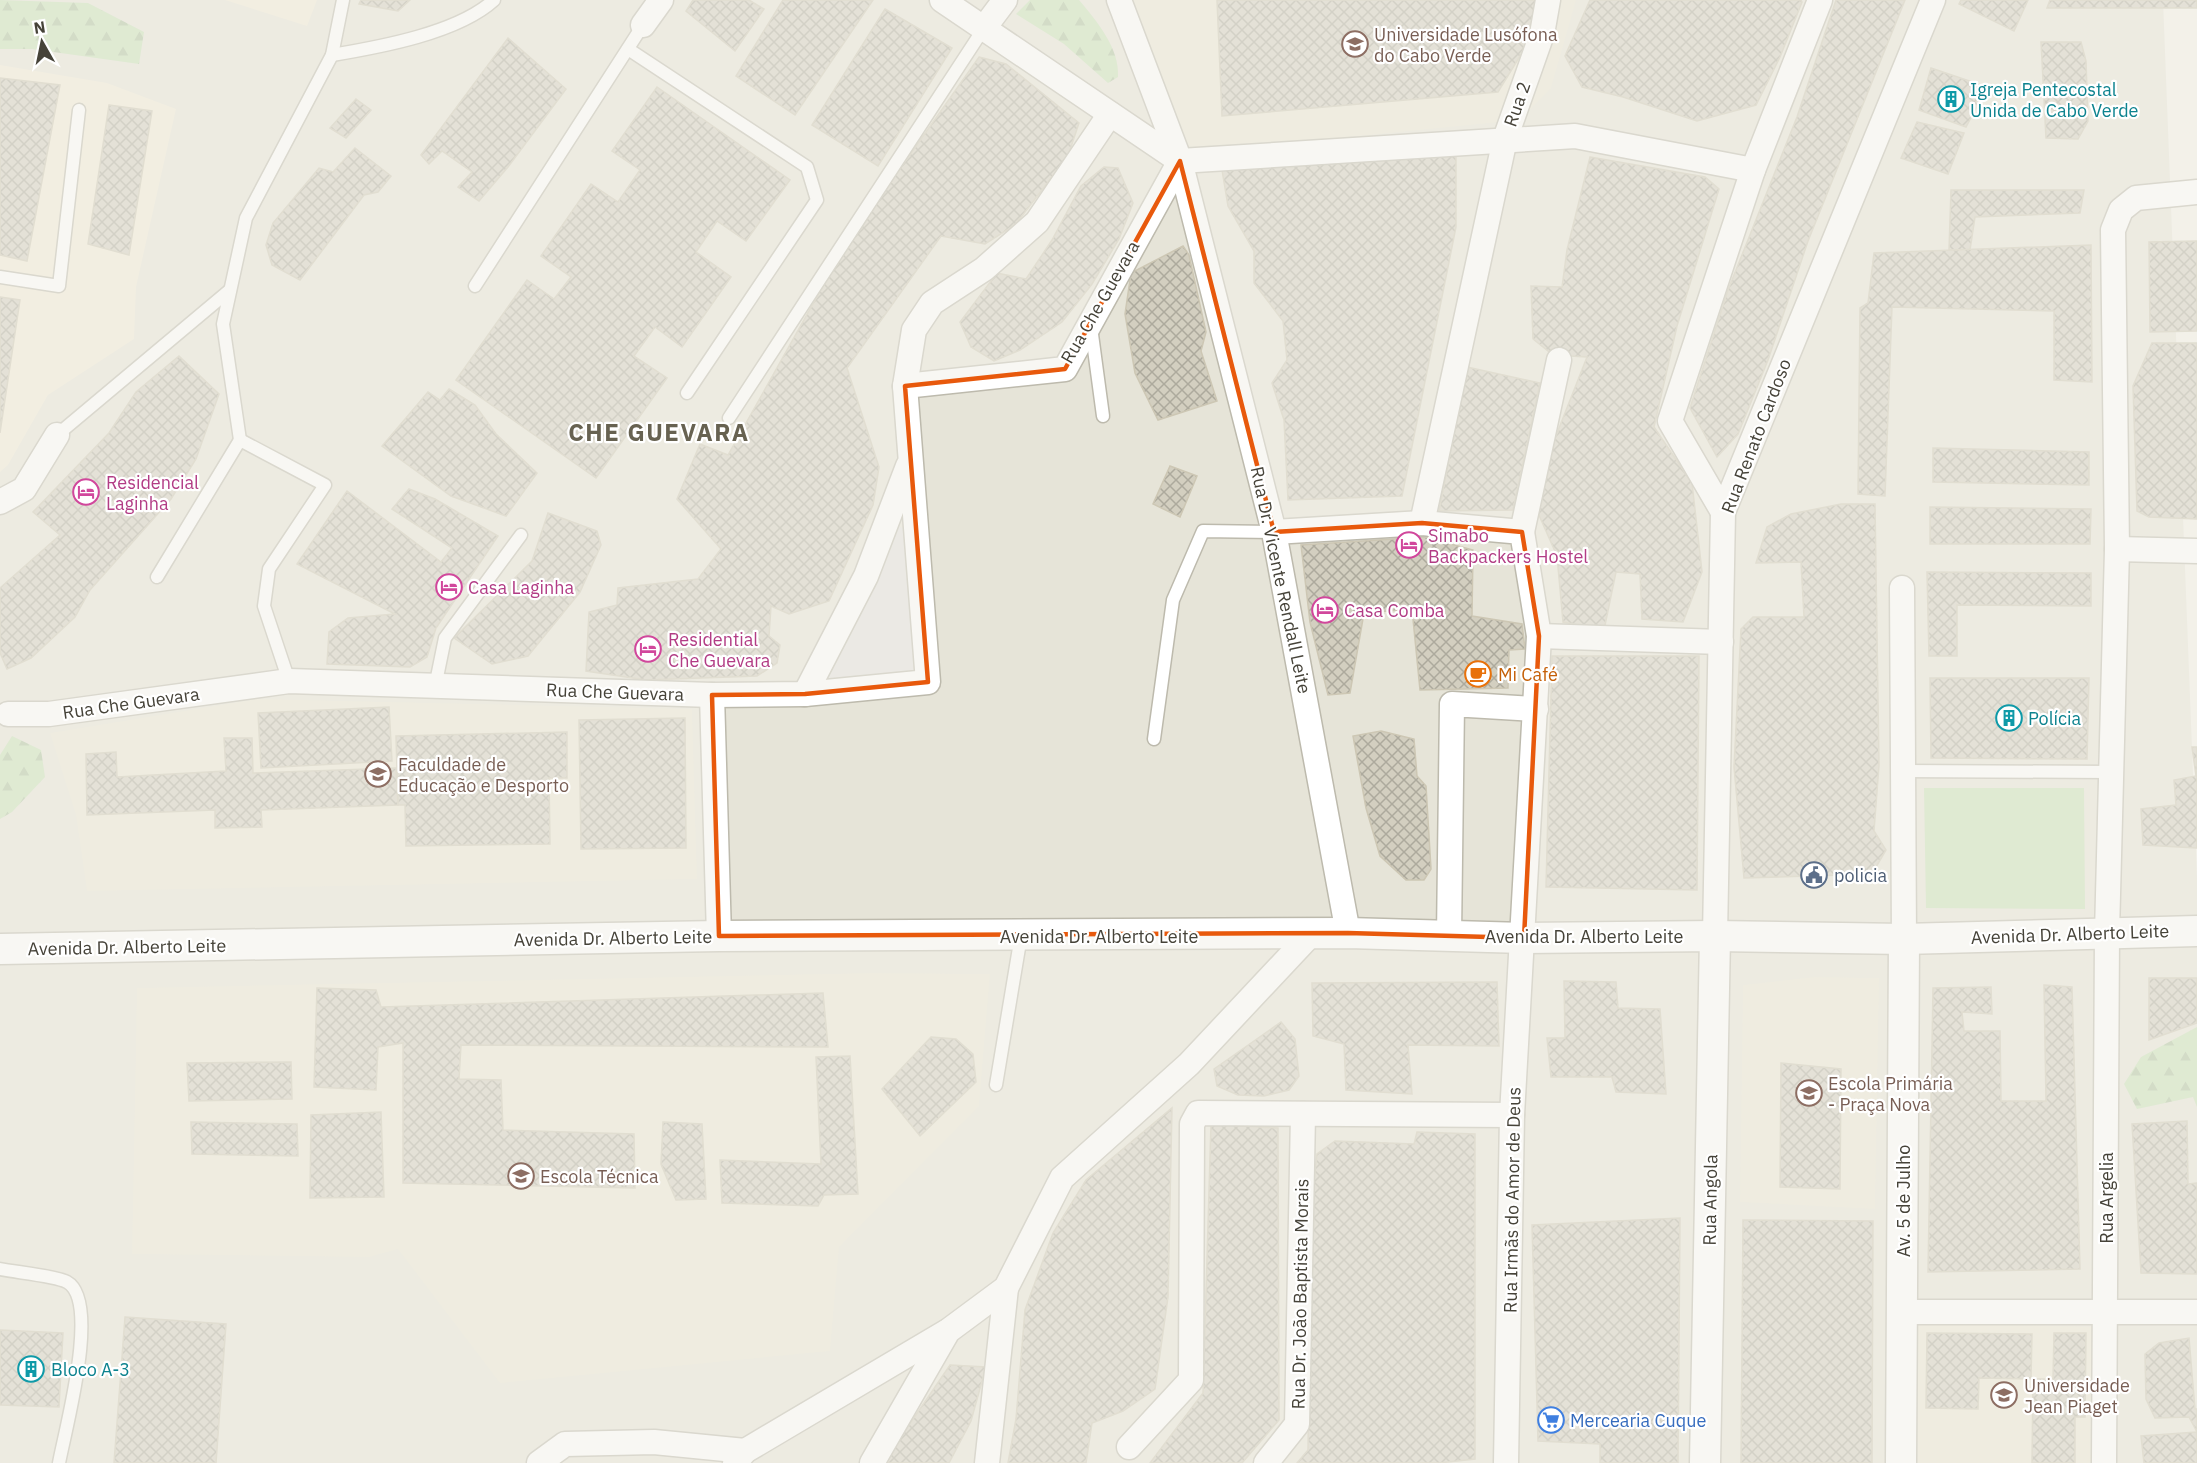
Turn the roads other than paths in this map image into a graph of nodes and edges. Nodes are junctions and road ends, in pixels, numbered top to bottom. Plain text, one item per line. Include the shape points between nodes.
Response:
1 (343, 0) edge
2 (494, 0) edge
3 (661, 0) edge
4 (942, 0) edge
5 (1005, 0) edge
6 (1119, 0) edge
7 (1548, 0) edge
8 (1820, 0) edge
9 (1933, 0) edge
10 (643, 25) joint
11 (984, 28) junction
12 (628, 49) junction
13 (332, 56) junction
14 (79, 110) dead end
15 (1110, 114) junction
16 (1505, 139) junction
17 (1180, 161) junction
18 (1754, 170) junction
19 (2197, 192) edge
20 (0, 277) edge
21 (475, 286) dead end
22 (230, 290) junction
23 (1090, 323) junction
24 (1559, 360) dead end
25 (905, 386) junction
26 (687, 393) dead end
27 (1103, 416) dead end
28 (729, 418) dead end
29 (57, 435) joint
30 (240, 440) junction
31 (910, 461) junction
32 (0, 502) edge
33 (1723, 512) junction
34 (1422, 523) junction
35 (1274, 532) junction
36 (1522, 532) junction
37 (521, 535) dead end
38 (2116, 549) junction
39 (2197, 551) edge
40 (157, 577) dead end
41 (1902, 588) dead end
42 (1539, 636) junction
43 (1721, 642) junction
44 (289, 681) junction
45 (435, 687) junction
46 (712, 694) junction
47 (805, 694) junction
48 (1536, 709) junction
49 (8, 714) dead end
50 (1155, 739) dead end
51 (1903, 771) junction
52 (2111, 772) junction
53 (2197, 931) edge
54 (1348, 933) junction
55 (2107, 933) junction
56 (1311, 934) junction
57 (719, 936) junction
58 (1021, 936) junction
59 (1449, 936) junction
60 (1715, 936) junction
61 (1524, 938) junction
62 (1904, 939) junction
63 (0, 949) edge
64 (996, 1085) dead end
65 (1303, 1114) junction
66 (1512, 1114) junction
67 (0, 1269) edge
68 (1006, 1288) junction
69 (1903, 1312) junction
70 (2105, 1312) junction
71 (2197, 1312) edge
72 (948, 1331) junction
73 (1129, 1447) dead end
74 (740, 1457) edge
75 (59, 1463) edge
76 (539, 1463) edge
77 (872, 1463) edge
78 (987, 1463) edge
79 (1266, 1463) edge
80 (1506, 1463) edge
81 (1705, 1463) edge
82 (1901, 1463) edge
83 (2104, 1463) edge

1 - 13 lane
2 - 13 lane via 480,13 391,45
3 - 10 street
4 - 11 street
5 - 11 street
6 - 17 street, Rua Dr. Vicente Rendall Leite
7 - 16 street, Rua 2 via 1542,34
8 - 18 street
9 - 33 street, Rua Renato Cardoso
10 - 12 lane
11 - 15 street
11 - 28 lane
12 - 21 lane
12 - 26 lane via 807,167 817,200
13 - 22 lane via 246,218
14 - 20 lane via 59,286
15 - 17 street
15 - 25 street, Rua Che Guevara via 1037,222 984,269 932,303 914,330
16 - 17 street
16 - 18 street via 1575,136
16 - 34 street, Rua 2
17 - 23 street, Rua Che Guevara
17 - 35 street, Rua Dr. Vicente Rendall Leite
18 - 33 street via 1670,421
19 - 38 street, Rua Argelia via 2136,198 2121,210 2113,230
22 - 29 lane
22 - 30 lane via 223,324
23 - 25 street, Rua Che Guevara via 1065,369
23 - 27 lane
24 - 36 street
25 - 31 street, Rua Che Guevara
29 - 32 street via 24,489
30 - 40 lane
30 - 44 lane via 325,485 269,569 264,606
31 - 47 street via 866,576
31 - 47 street, Rua Che Guevara via 928,682
33 - 43 street, Rua Renato Cardoso
34 - 35 street
34 - 36 street
35 - 50 lane via 1203,531 1173,600
35 - 54 street, Rua Dr. Vicente Rendall Leite
36 - 42 street, Rua Irmãs do Amor de Deus
37 - 45 lane via 445,638
38 - 39 street
38 - 52 street, Rua Argelia
41 - 51 street
42 - 43 street
42 - 48 street, Rua Irmãs do Amor de Deus
43 - 60 street, Rua Renato Cardoso
44 - 45 street, Rua Che Guevara
44 - 49 street, Rua Che Guevara via 49,714
45 - 46 street, Rua Che Guevara
46 - 47 street, Rua Che Guevara
46 - 57 street
48 - 59 street via 1452,704
48 - 61 street, Rua Irmãs do Amor de Deus
51 - 52 lane
51 - 62 street
52 - 55 street, Rua Argelia
53 - 55 street, Avenida Dr. Alberto Leite
54 - 56 street, Avenida Dr. Alberto Leite
54 - 59 street, Avenida Dr. Alberto Leite
55 - 62 street, Avenida Dr. Alberto Leite
55 - 70 street, Rua Argelia
56 - 58 street, Avenida Dr. Alberto Leite
56 - 68 street via 1189,1064 1062,1178
57 - 58 street, Avenida Dr. Alberto Leite
57 - 63 street, Avenida Dr. Alberto Leite
58 - 64 lane
59 - 61 street, Avenida Dr. Alberto Leite
60 - 61 street, Avenida Dr. Alberto Leite
60 - 62 street, Avenida Dr. Alberto Leite
60 - 81 street, Rua Angola
61 - 66 street, Rua Irmãs do Amor de Deus
62 - 69 street, Av. 5 de Julho
65 - 66 street
65 - 73 street via 1198,1113 1192,1124 1191,1380
65 - 79 street, Rua Dr. João Baptista Morais via 1297,1424
66 - 80 street, Rua Irmãs do Amor de Deus
67 - 75 lane via 67,1281 78,1292 81,1347
68 - 72 street
68 - 78 street
69 - 70 street
69 - 82 street, Av. 5 de Julho
70 - 71 street
70 - 83 street, Rua Argelia
72 - 74 street
72 - 77 street
74 - 76 street via 654,1442 565,1444

